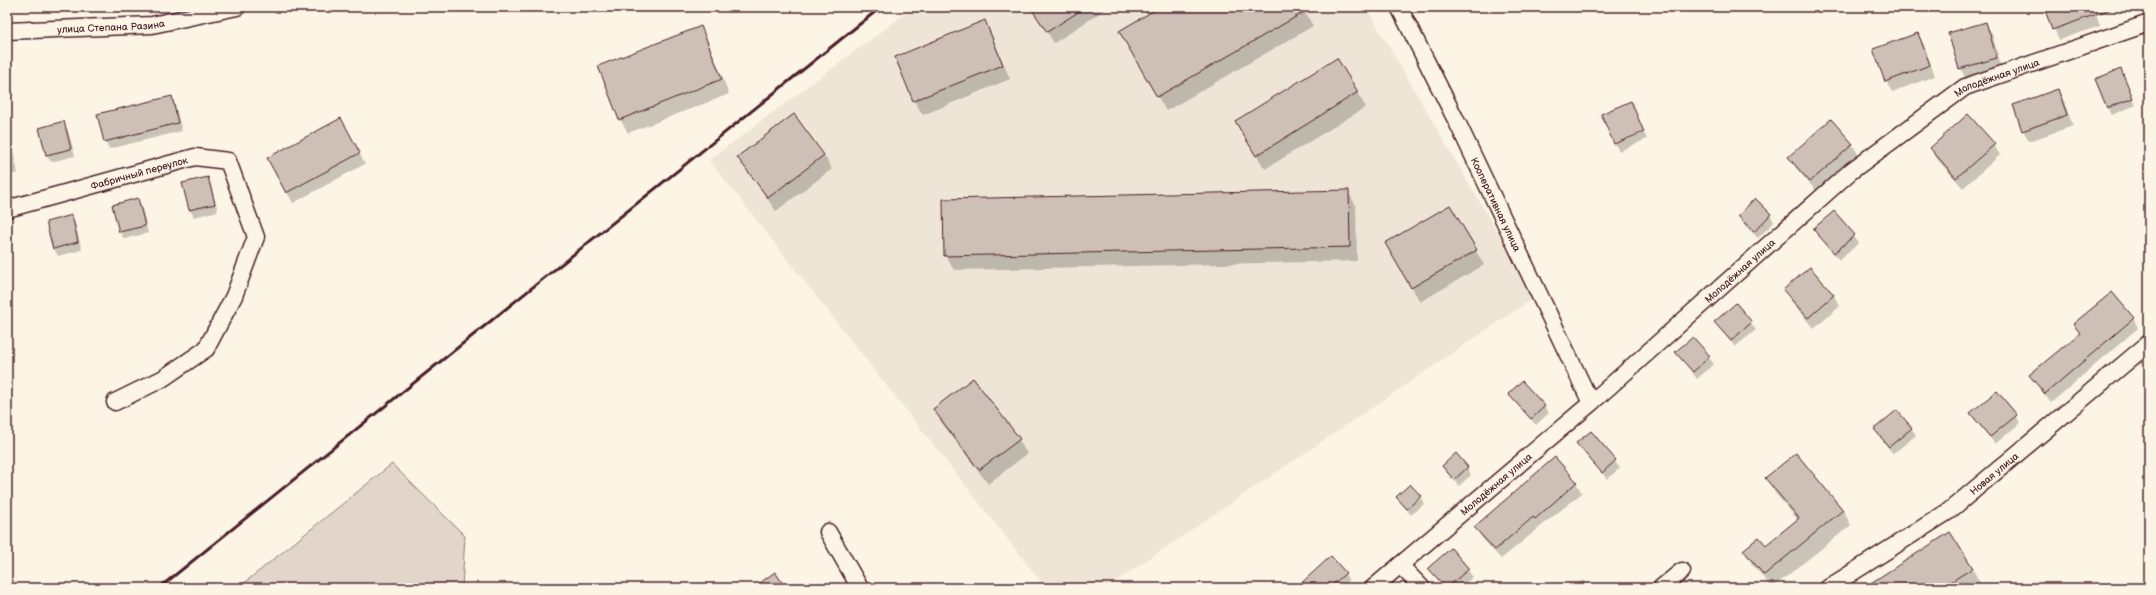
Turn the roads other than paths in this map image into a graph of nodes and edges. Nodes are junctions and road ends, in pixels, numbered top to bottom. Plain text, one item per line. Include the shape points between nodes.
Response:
1 (237, 7) edge
2 (1399, 7) edge
3 (2149, 23) edge
4 (7, 31) edge
5 (7, 209) edge
6 (2149, 343) edge
7 (115, 402) dead end
8 (1591, 403) junction
9 (828, 532) dead end
10 (1400, 565) junction
11 (1682, 571) dead end
12 (860, 588) edge
13 (1373, 588) edge
14 (1422, 588) edge
15 (1661, 588) edge
16 (1828, 588) edge

1 - 4 street, улица Степана Разина via 152,25
2 - 8 street, Кооперативная улица via 1462,132
3 - 8 street, Молодёжная улица via 1965,87 1851,171
5 - 7 street, Фабричный переулок via 195,157 228,161 256,237 234,296 206,349 162,379
6 - 16 street, Новая улица via 1949,511
8 - 10 street, Молодёжная улица
9 - 12 street
10 - 13 street, Молодёжная улица
10 - 14 street
11 - 15 street

